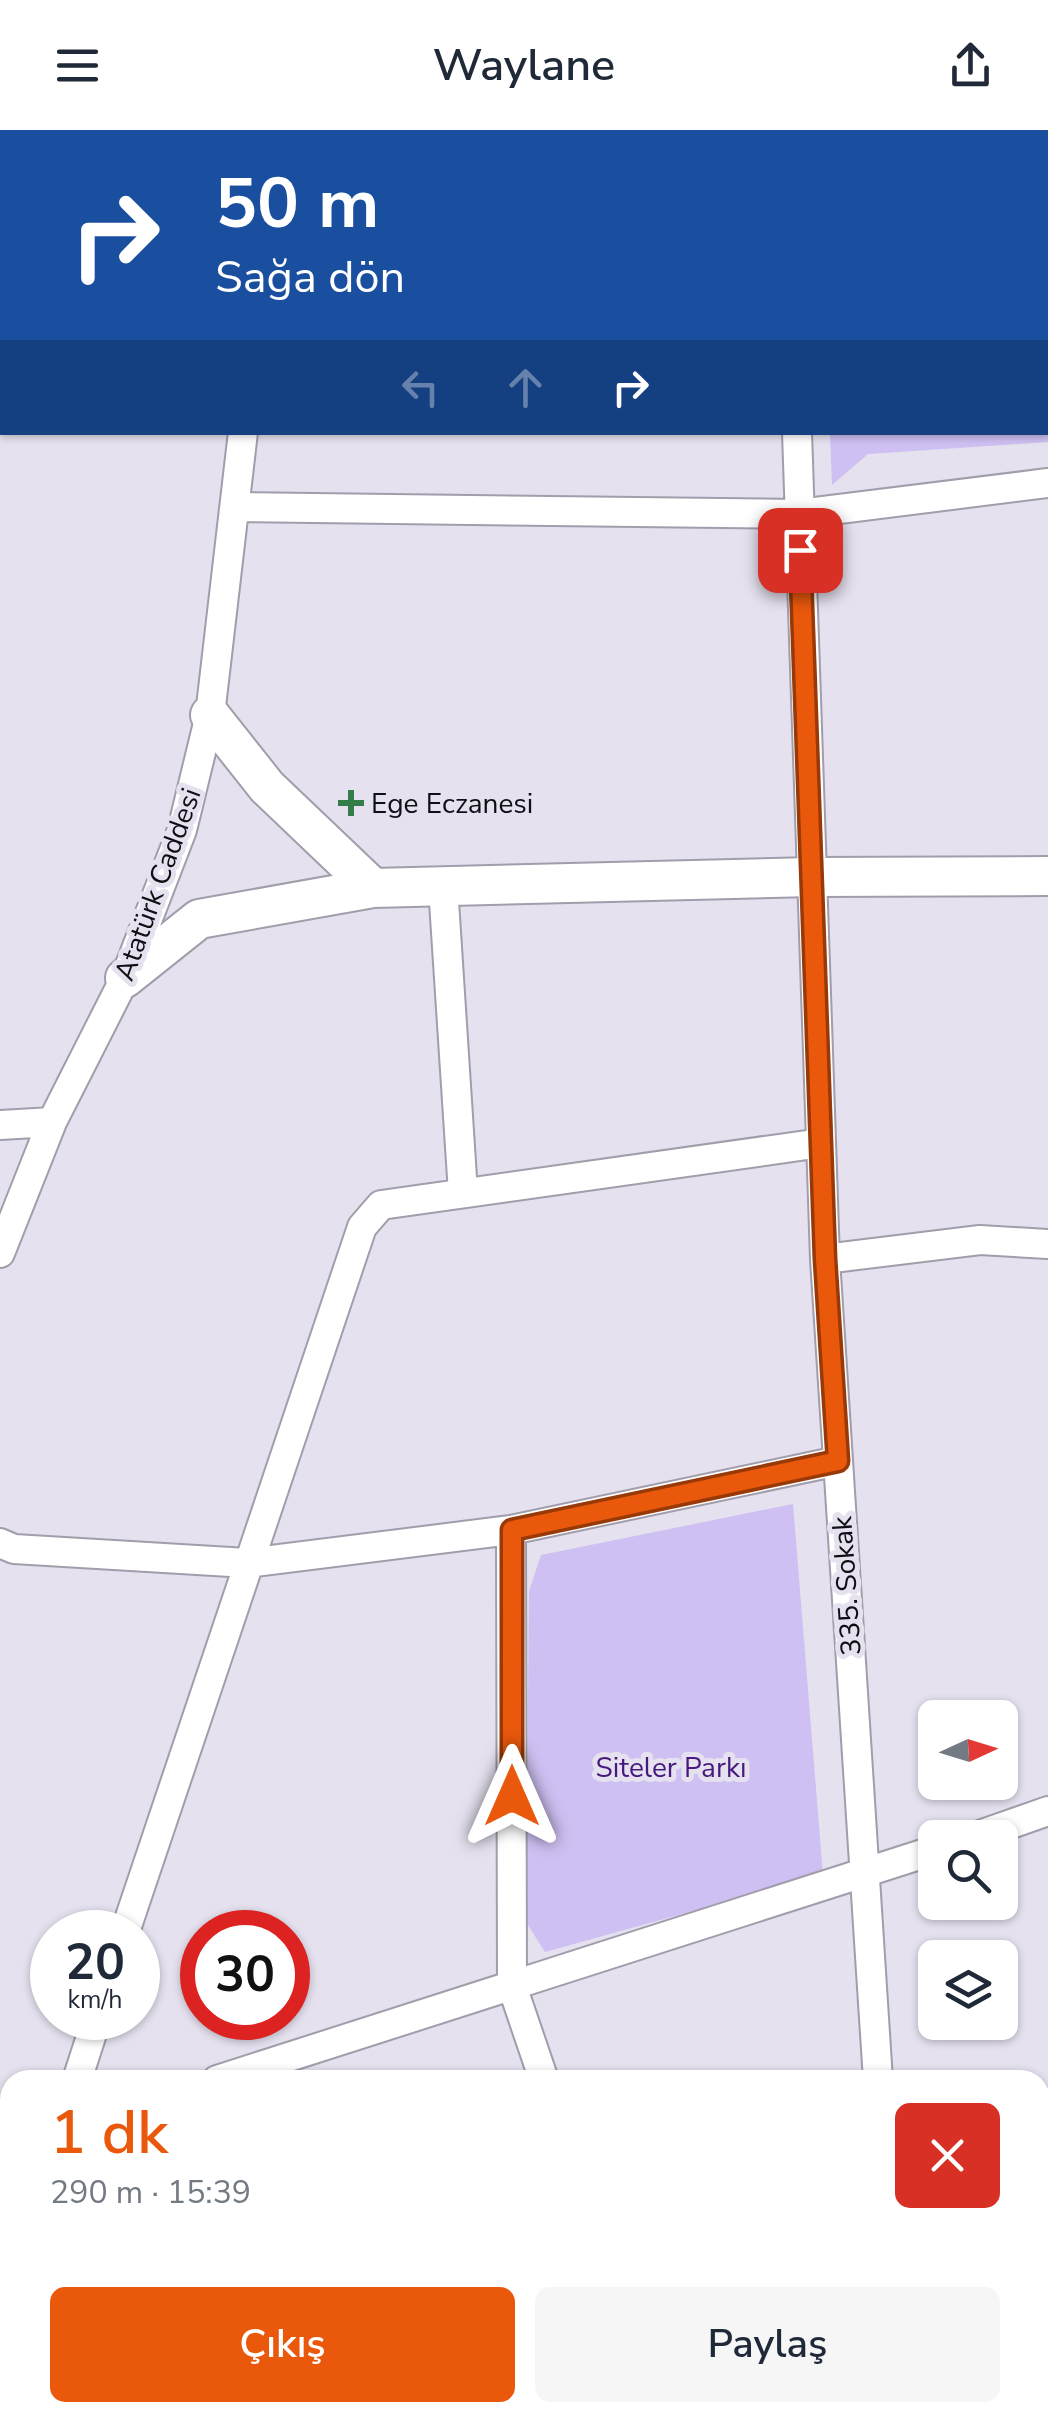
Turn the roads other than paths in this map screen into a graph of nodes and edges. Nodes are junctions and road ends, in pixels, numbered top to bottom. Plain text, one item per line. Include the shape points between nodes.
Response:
1 (243, 435) edge
2 (798, 435) edge
3 (1048, 482) edge
4 (235, 506) junction
5 (799, 514) junction
6 (210, 715) junction
7 (1048, 876) edge
8 (812, 877) junction
9 (443, 886) junction
10 (372, 888) junction
11 (125, 978) junction
12 (52, 1122) junction
13 (0, 1126) edge
14 (820, 1143) junction
15 (463, 1194) junction
16 (1048, 1244) edge
17 (0, 1253) edge
18 (825, 1259) junction
19 (838, 1461) junction
20 (512, 1530) junction
21 (0, 1543) edge
22 (248, 1563) junction
23 (1048, 1810) edge
24 (1018, 1821) edge
25 (918, 1856) edge
26 (864, 1874) junction
27 (132, 1910) edge
28 (512, 1986) junction
29 (90, 2040) edge
30 (79, 2070) edge
31 (248, 2070) edge
32 (541, 2070) edge
33 (877, 2070) edge

1 - 4 street, Atatürk Caddesi
2 - 5 street, 335. Sokak
3 - 5 street
4 - 5 street
4 - 6 street, Atatürk Caddesi
5 - 8 street, 335. Sokak
6 - 10 street via 267,786
6 - 11 street, Atatürk Caddesi via 182,830
7 - 8 street
8 - 9 street
8 - 14 street, 335. Sokak
9 - 10 street
9 - 15 street
10 - 11 street via 199,919
11 - 12 street, Atatürk Caddesi
12 - 13 street
12 - 17 street, Atatürk Caddesi
14 - 15 street
14 - 18 street, 335. Sokak
15 - 22 street via 381,1205 362,1227
16 - 18 street via 980,1240
18 - 19 street, 335. Sokak
19 - 20 street
19 - 26 street, 335. Sokak
20 - 22 street
20 - 28 street
21 - 22 street
22 - 27 street
23 - 24 street
25 - 26 street
26 - 28 street
26 - 33 street, 335. Sokak
28 - 31 street
28 - 32 street
29 - 30 street

